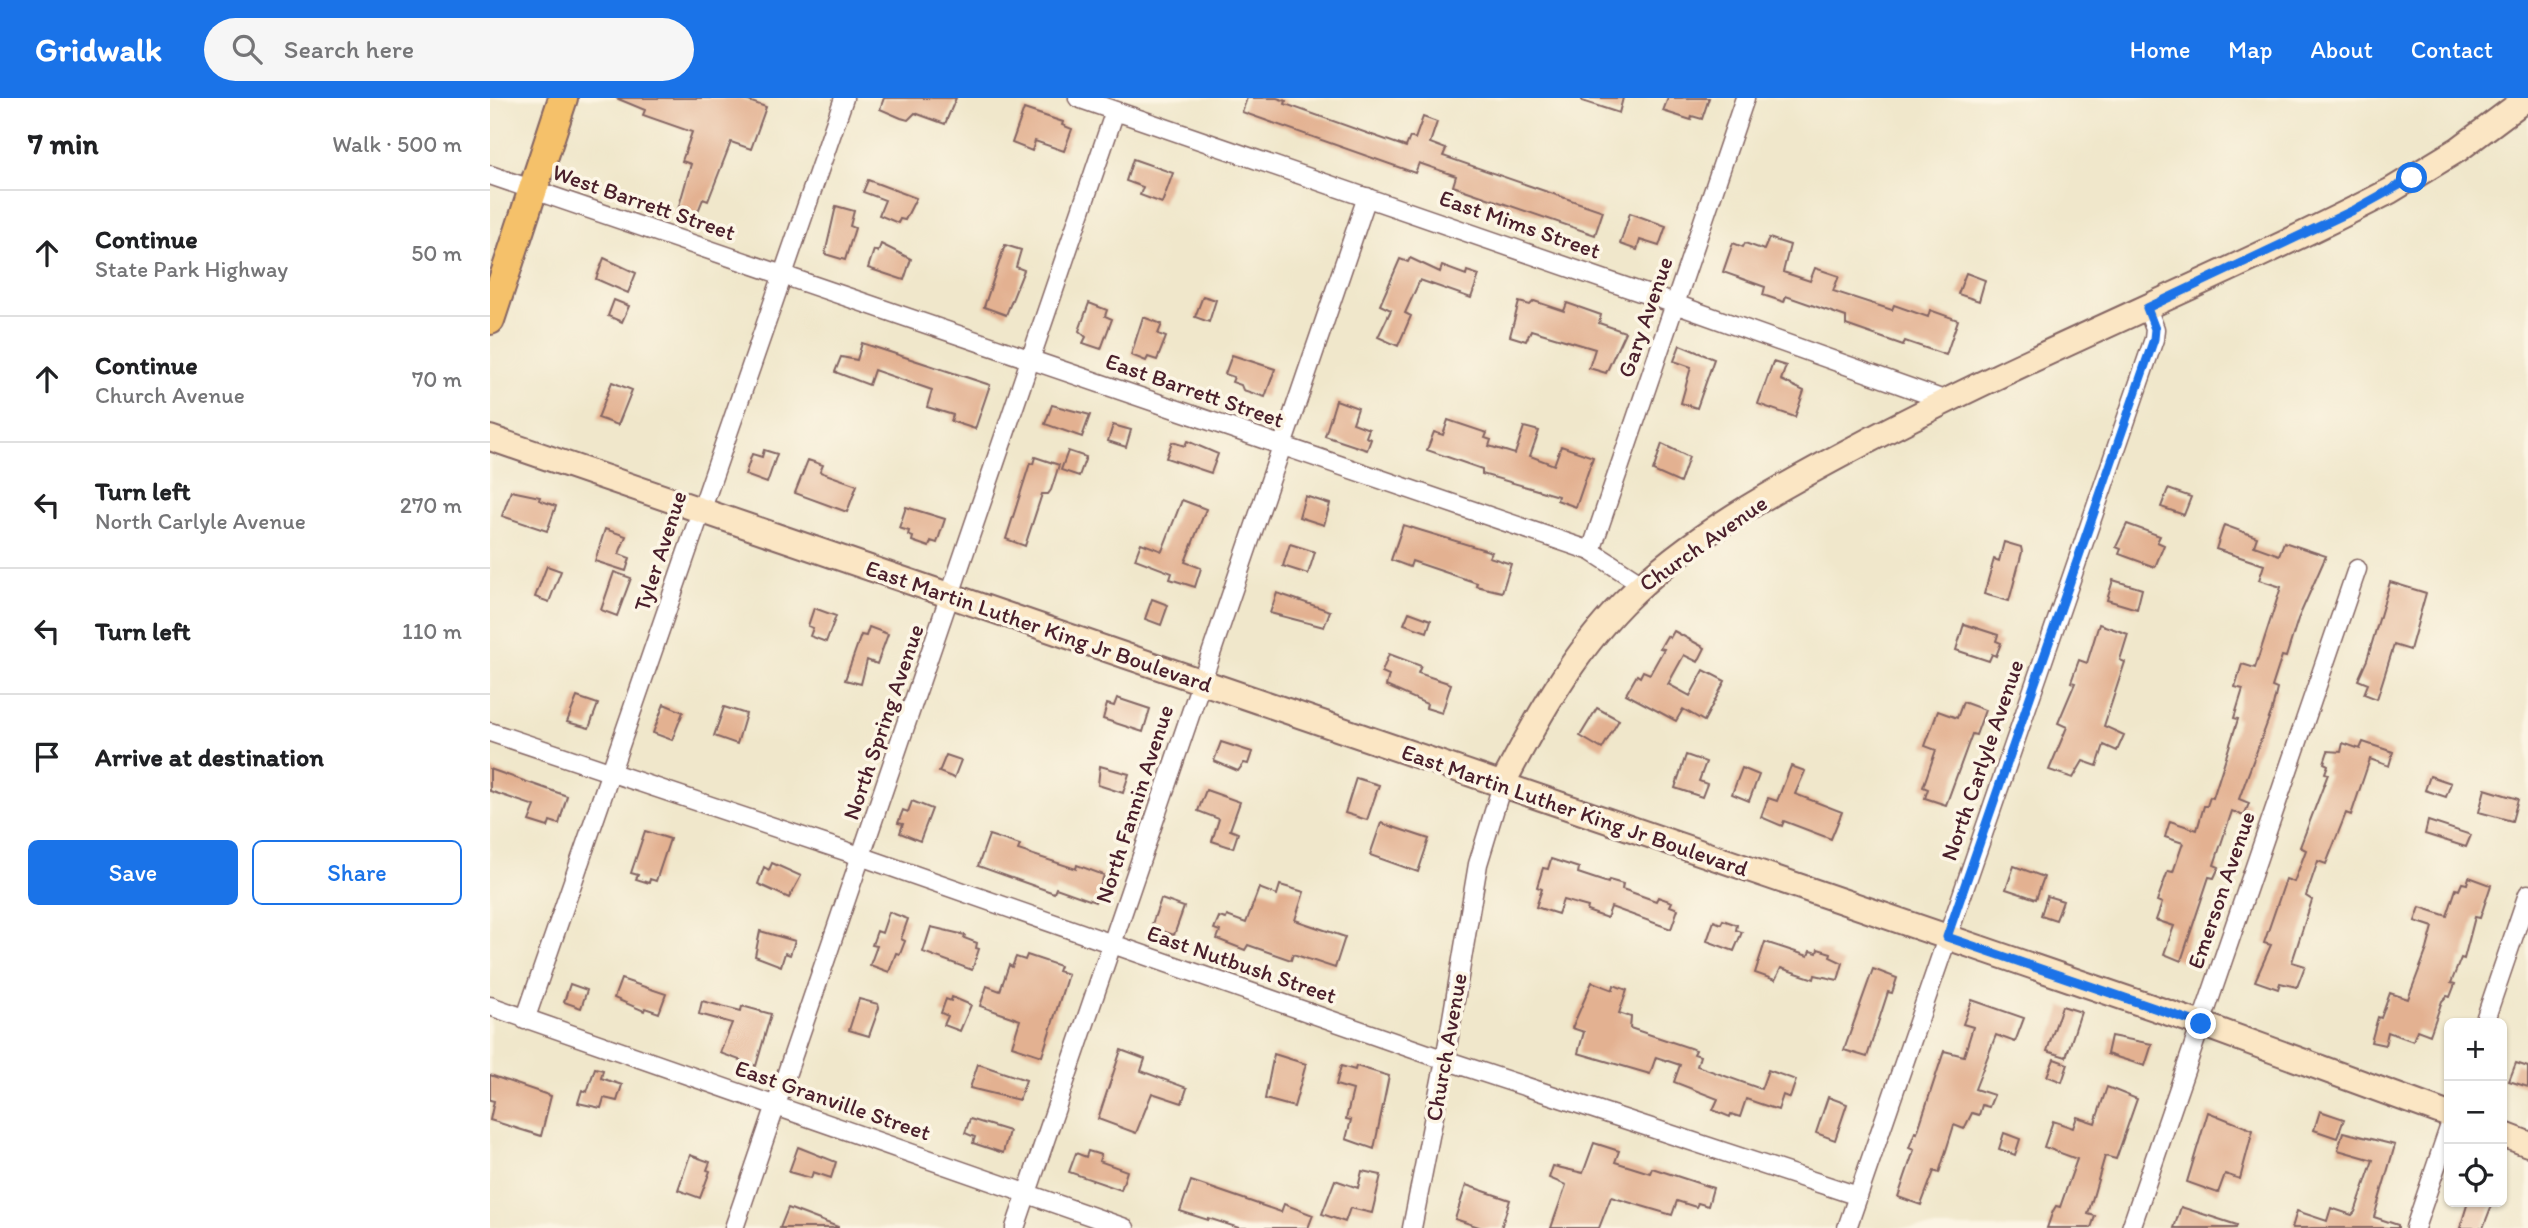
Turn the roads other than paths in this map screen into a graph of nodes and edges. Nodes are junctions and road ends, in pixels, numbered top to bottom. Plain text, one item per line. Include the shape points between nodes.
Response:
1 (563, 98) edge
2 (844, 98) edge
3 (1078, 98) edge
4 (1745, 98) edge
5 (2527, 99) edge
6 (1115, 111) junction
7 (490, 175) edge
8 (533, 190) junction
9 (1367, 197) junction
10 (783, 275) junction
11 (1675, 304) junction
12 (2147, 308) junction
13 (490, 320) edge
14 (1031, 360) junction
15 (1944, 400) junction
16 (490, 438) edge
17 (1283, 446) junction
18 (700, 510) junction
19 (1591, 551) junction
20 (2357, 569) dead end
21 (1642, 584) junction
22 (952, 596) junction
23 (1200, 682) junction
24 (490, 732) edge
25 (613, 773) junction
26 (1502, 785) junction
27 (863, 857) junction
28 (2528, 894) edge
29 (1947, 937) junction
30 (1114, 946) junction
31 (490, 1006) edge
32 (2486, 1018) edge
33 (525, 1020) junction
34 (2201, 1024) junction
35 (1445, 1060) junction
36 (775, 1105) junction
37 (2444, 1113) edge
38 (2507, 1136) edge
39 (2444, 1143) edge
40 (2528, 1144) edge
41 (1027, 1194) junction
42 (1858, 1196) junction
43 (734, 1228) edge
44 (1016, 1228) edge
45 (1125, 1228) edge
46 (1412, 1228) edge
47 (1847, 1228) edge
48 (2131, 1228) edge
49 (2415, 1228) edge

1 - 8 main road
2 - 10 street, Tyler Avenue
3 - 6 street, East Mims Street
4 - 11 street, Gary Avenue
5 - 12 main road, Church Avenue via 2412,178
6 - 9 street, East Mims Street
6 - 14 street, North Spring Avenue
7 - 8 street, West Barrett Street
8 - 10 street, West Barrett Street
8 - 13 main road
9 - 11 street, East Mims Street
9 - 17 street, North Fannin Avenue
10 - 14 street, East Barrett Street
10 - 18 street, Tyler Avenue
11 - 15 street, East Mims Street
11 - 19 street, Gary Avenue
12 - 15 main road, Church Avenue
12 - 29 street, North Carlyle Avenue via 2154,339
14 - 17 street, East Barrett Street
14 - 22 street, North Spring Avenue
15 - 21 main road, Church Avenue via 1762,500
16 - 18 main road, East Martin Luther King Jr Boulevard
17 - 19 street, East Barrett Street
17 - 23 street, North Fannin Avenue
18 - 22 main road, East Martin Luther King Jr Boulevard
18 - 25 street, Tyler Avenue
19 - 21 street, East Barrett Street
20 - 34 street, Emerson Avenue
21 - 26 main road, Church Avenue via 1605,622 1563,678
22 - 23 main road, East Martin Luther King Jr Boulevard
22 - 27 street, North Spring Avenue
23 - 26 main road, East Martin Luther King Jr Boulevard
23 - 30 street, North Fannin Avenue
24 - 25 street, East Nutbush Street
25 - 27 street, East Nutbush Street
25 - 33 street, Tyler Avenue
26 - 29 main road, East Martin Luther King Jr Boulevard
26 - 35 street, Church Avenue via 1478,864
27 - 30 street, East Nutbush Street
27 - 36 street, North Spring Avenue
28 - 32 street
29 - 34 main road, East Martin Luther King Jr Boulevard
29 - 42 street, North Carlyle Avenue
30 - 35 street, East Nutbush Street
30 - 41 street, North Fannin Avenue
31 - 33 street, East Granville Street
33 - 36 street, East Granville Street
34 - 37 main road, East Martin Luther King Jr Boulevard
34 - 48 street, Emerson Avenue
35 - 42 street, East Nutbush Street
35 - 46 street, Church Avenue
36 - 41 street, East Granville Street
36 - 43 street, North Spring Avenue
38 - 40 main road
39 - 49 street
41 - 44 street, North Fannin Avenue
41 - 45 street, East Granville Street
42 - 47 street, North Carlyle Avenue

